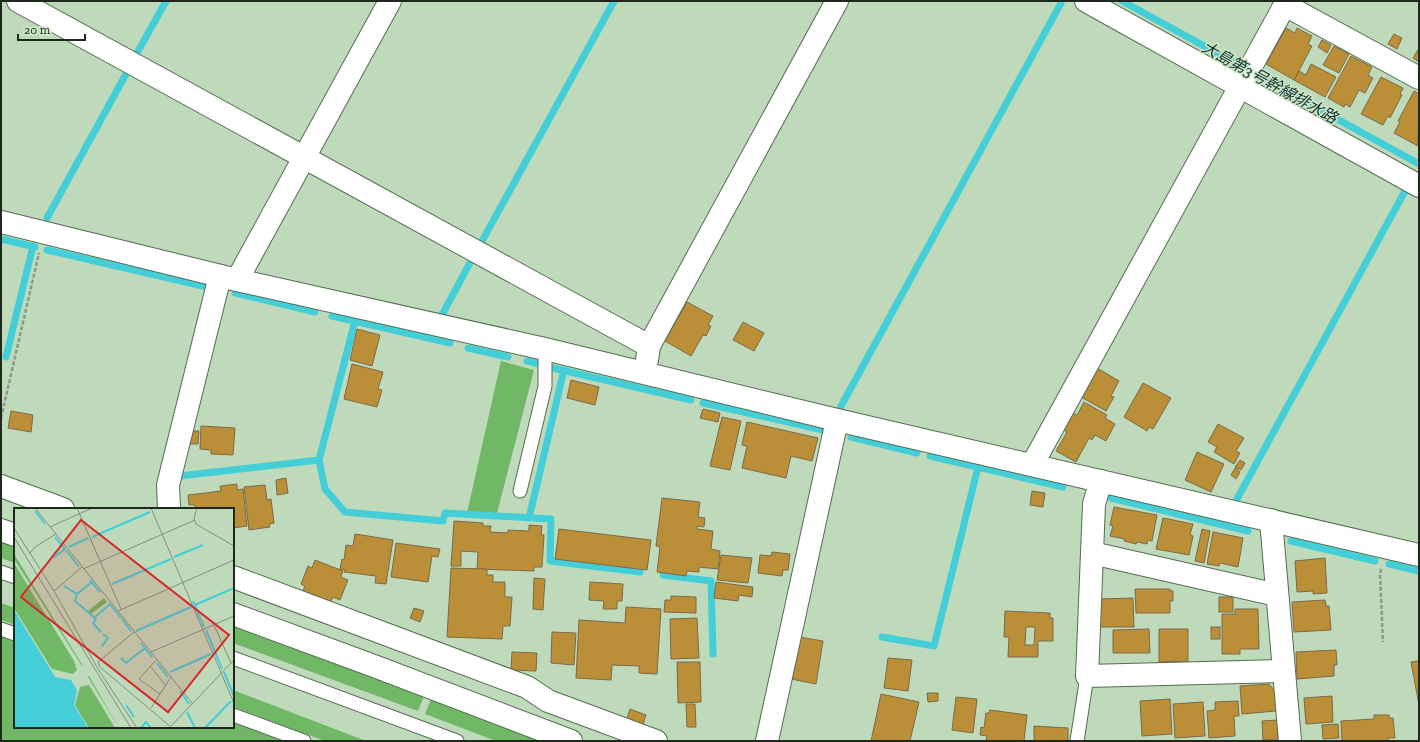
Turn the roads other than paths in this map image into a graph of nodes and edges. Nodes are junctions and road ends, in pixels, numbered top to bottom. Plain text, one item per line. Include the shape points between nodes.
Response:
1 (18, 1) edge
2 (390, 1) edge
3 (837, 1) edge
4 (1086, 1) edge
5 (1286, 3) edge
6 (1246, 76) junction
7 (1419, 78) edge
8 (304, 157) junction
9 (1419, 186) edge
10 (1, 222) edge
11 (229, 278) junction
12 (649, 346) junction
13 (545, 349) junction
14 (645, 373) junction
15 (837, 420) junction
16 (1032, 465) junction
17 (1101, 481) junction
18 (1, 486) edge
19 (520, 491) dead end
20 (60, 508) edge
21 (169, 508) edge
22 (1271, 520) junction
23 (1, 530) edge
24 (14, 535) edge
25 (1092, 552) junction
26 (1419, 555) edge
27 (1, 572) edge
28 (14, 577) edge
29 (234, 577) edge
30 (1277, 595) junction
31 (234, 614) edge
32 (1, 629) edge
33 (14, 634) edge
34 (234, 658) edge
35 (1284, 671) junction
36 (1087, 676) junction
37 (234, 715) edge
38 (304, 741) edge
39 (457, 741) edge
40 (571, 741) edge
41 (656, 741) edge
42 (767, 741) edge
43 (1077, 741) edge
44 (1290, 741) edge

1 - 8 street
2 - 8 street
3 - 12 street
4 - 6 street
5 - 6 street
5 - 7 street
6 - 9 street
6 - 16 street
8 - 11 street
8 - 12 street
10 - 11 street
11 - 13 street
11 - 21 street via 168,485
12 - 14 street
13 - 14 street
13 - 19 lane via 545,386
14 - 15 street
15 - 16 street
15 - 42 street
16 - 17 street
17 - 22 street
17 - 25 street via 1094,504
18 - 20 street
22 - 26 street
22 - 30 street
23 - 24 street
25 - 30 street
25 - 36 street
27 - 28 lane
29 - 41 street via 527,687 548,701
30 - 35 street
31 - 40 street
32 - 33 lane
34 - 39 lane
35 - 36 street
35 - 44 street
36 - 43 lane
37 - 38 lane

